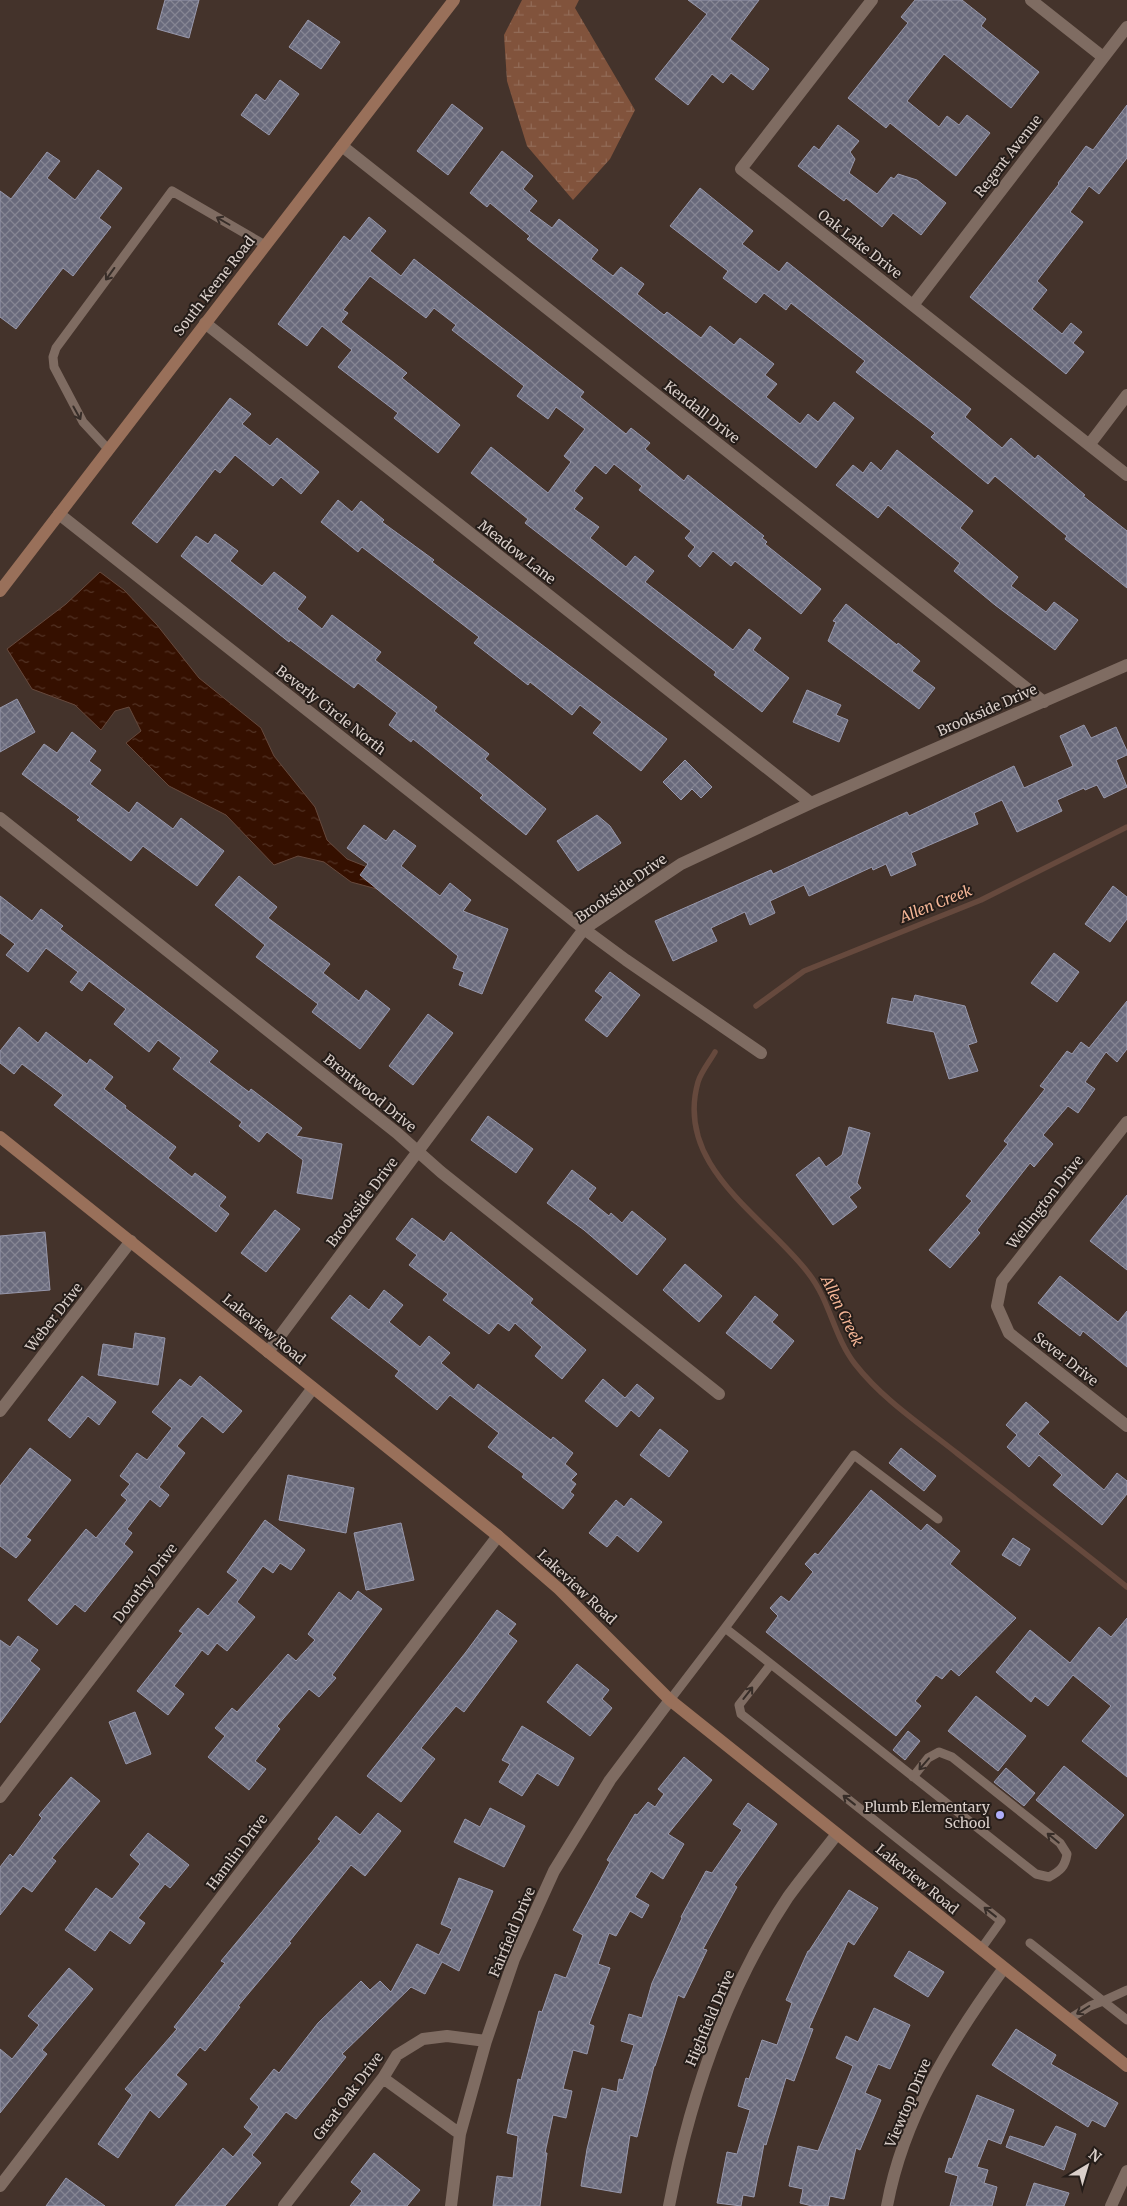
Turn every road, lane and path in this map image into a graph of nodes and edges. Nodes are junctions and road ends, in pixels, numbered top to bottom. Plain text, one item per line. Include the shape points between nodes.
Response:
1 (454, 0) edge
2 (872, 0) edge
3 (1031, 0) edge
4 (1127, 26) edge
5 (1103, 57) junction
6 (342, 146) junction
7 (265, 245) junction
8 (913, 304) junction
9 (205, 323) junction
10 (1127, 396) edge
11 (1089, 445) junction
12 (108, 449) junction
13 (1127, 475) edge
14 (59, 514) junction
15 (0, 591) edge
16 (1127, 665) edge
17 (1044, 702) junction
18 (811, 803) junction
19 (0, 818) edge
20 (584, 929) junction
21 (762, 1053) dead end
22 (1127, 1122) edge
23 (0, 1137) edge
24 (1122, 1137) edge
25 (418, 1152) junction
26 (131, 1241) junction
27 (997, 1306) joint
28 (268, 1352) junction
29 (313, 1388) junction
30 (719, 1394) dead end
31 (0, 1411) edge
32 (1127, 1426) edge
33 (938, 1519) dead end
34 (498, 1536) junction
35 (725, 1628) junction
36 (771, 1664) junction
37 (670, 1700) junction
38 (913, 1777) junction
39 (0, 1797) edge
40 (837, 1834) junction
41 (1030, 1943) dead end
42 (981, 1949) junction
43 (1004, 1968) junction
44 (1127, 1990) edge
45 (1104, 2001) junction
46 (1068, 2020) junction
47 (1127, 2020) edge
48 (486, 2041) junction
49 (1127, 2066) edge
50 (383, 2078) junction
51 (460, 2134) junction
52 (1127, 2171) edge
53 (0, 2186) edge
54 (284, 2206) edge
55 (451, 2206) edge
56 (669, 2206) edge
57 (888, 2206) edge
58 (1111, 2206) edge

1 - 6 street, South Keene Road
2 - 8 street, Oak Lake Drive via 741,169
3 - 5 street
4 - 5 street, Regent Avenue
5 - 8 street, Regent Avenue
6 - 7 street, South Keene Road
6 - 17 street, Kendall Drive
7 - 9 street, South Keene Road
7 -> 12 lane via 172,191 52,357 83,422
8 - 11 street, Oak Lake Drive
9 - 12 street, South Keene Road
9 - 18 street, Meadow Lane
10 - 11 street
11 - 13 street, Oak Lake Drive
12 - 14 street, South Keene Road
14 - 15 street, South Keene Road
14 - 20 street, Beverly Circle North
16 - 17 street, Brookside Drive
17 - 18 street, Brookside Drive
18 - 20 street, Brookside Drive via 681,864
19 - 25 street, Brentwood Drive
20 - 21 street, Beverly Circle North
20 - 25 street, Brookside Drive
22 - 24 street, Wellington Drive
23 - 26 street, Lakeview Road
24 - 27 street, Wellington Drive via 1002,1281
25 - 28 street, Brookside Drive
25 - 30 street, Brentwood Drive
26 - 28 street, Lakeview Road
26 - 31 street, Weber Drive
27 - 32 street, Sever Drive via 1009,1333
28 - 29 street, Lakeview Road
29 - 34 street, Lakeview Road
29 - 39 street, Dorothy Drive
33 - 35 lane via 854,1454
34 - 37 street, Lakeview Road via 559,1589
34 - 53 street, Hamlin Drive
35 - 36 lane
35 - 37 lane
36 - 38 lane
42 -> 36 lane via 1001,1921 741,1714 739,1705
37 - 40 street, Lakeview Road
37 - 48 street, Fairfield Drive via 610,1780 554,1871 514,1959
38 -> 38 lane via 1036,1874 1049,1877 1065,1864 1067,1854 1060,1843 952,1757 939,1752 928,1758
40 - 42 street, Lakeview Road
40 - 56 street, Highfield Drive via 789,1897 730,2002 700,2081 678,2157
41 - 45 lane
42 - 43 street, Lakeview Road
43 - 46 street, Lakeview Road
43 - 57 street, Viewtop Drive via 970,2014 933,2077 906,2138
44 - 45 lane
45 -> 46 lane
45 - 47 lane
46 - 49 street, Lakeview Road
48 - 50 street, Great Oak Drive via 447,2036 423,2038 397,2055
48 - 51 street, Fairfield Drive
50 - 51 street
50 - 54 street, Great Oak Drive
51 - 55 street, Fairfield Drive
52 - 58 street

